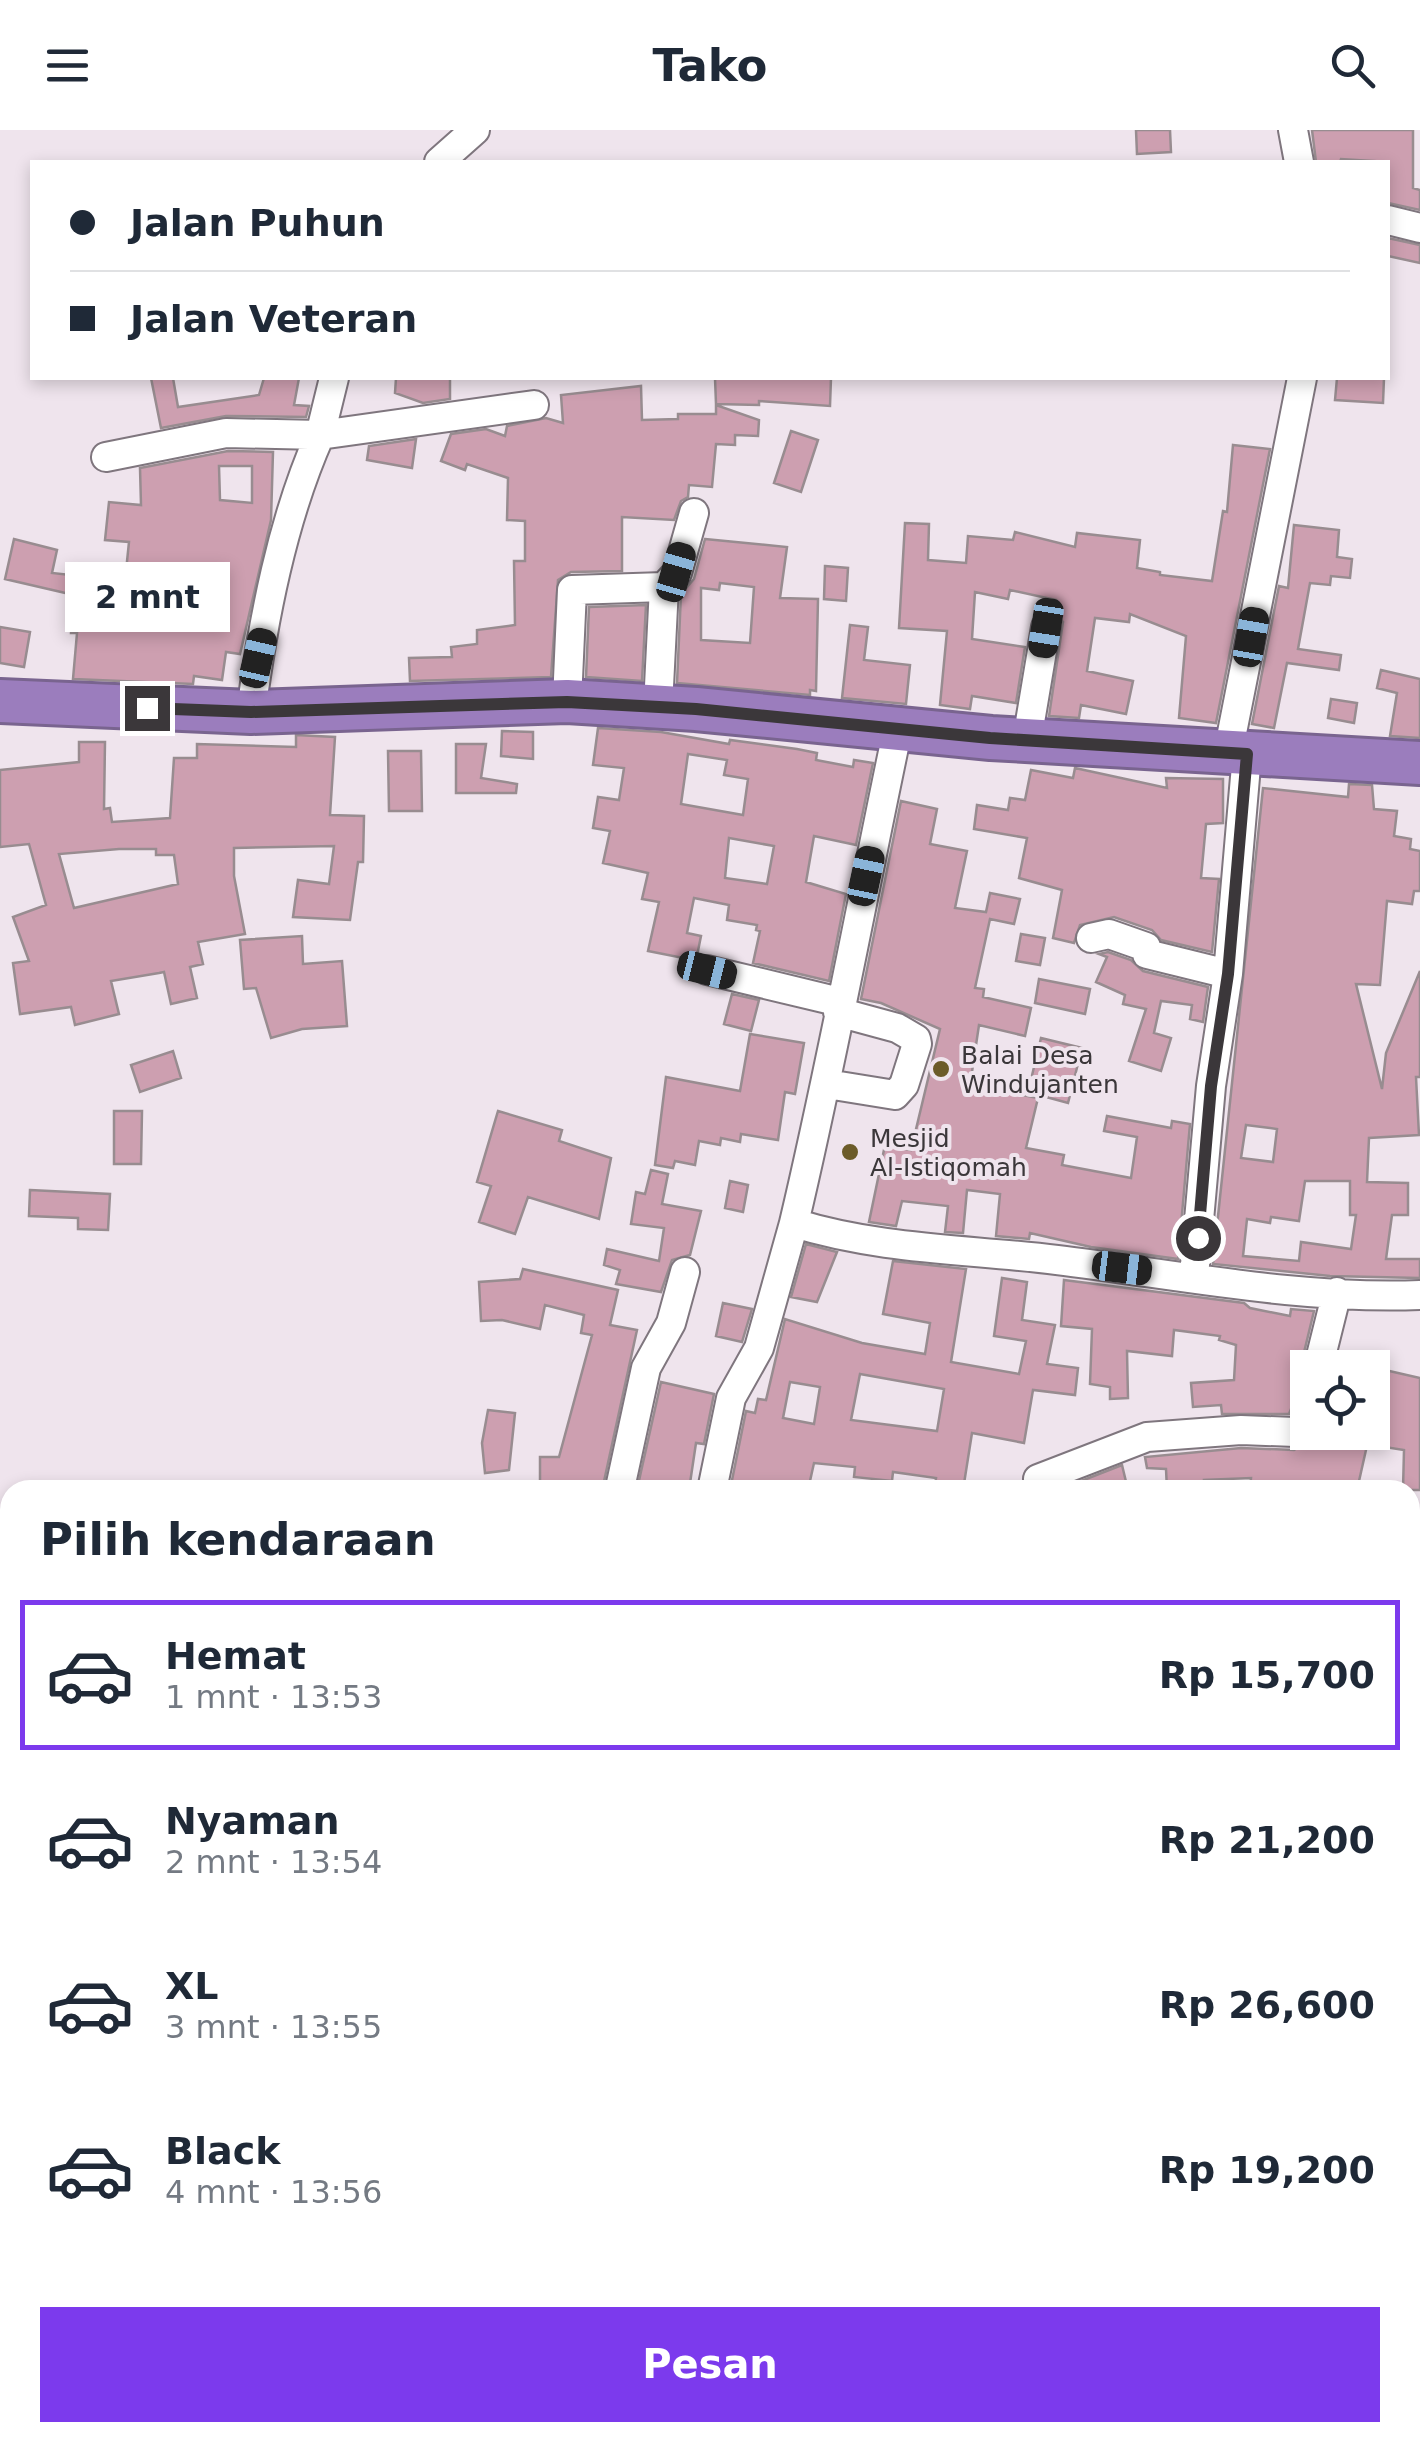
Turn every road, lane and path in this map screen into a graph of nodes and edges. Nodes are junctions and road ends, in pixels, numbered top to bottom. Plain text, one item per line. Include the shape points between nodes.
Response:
1 (475, 130) edge
2 (1293, 130) edge
3 (441, 160) edge
4 (1299, 160) edge
5 (1390, 220) edge
6 (1420, 228) edge
7 (334, 380) edge
8 (1302, 380) edge
9 (534, 406) dead end
10 (320, 435) junction
11 (106, 456) dead end
12 (694, 513) dead end
13 (664, 586) junction
14 (1046, 628) dead end
15 (0, 701) edge
16 (567, 702) junction
17 (658, 706) junction
18 (251, 712) junction
19 (898, 728) junction
20 (1028, 740) junction
21 (1237, 754) junction
22 (1420, 763) edge
23 (1091, 938) dead end
24 (707, 970) dead end
25 (1228, 974) junction
26 (839, 1007) junction
27 (827, 1084) junction
28 (794, 1223) junction
29 (686, 1272) dead end
30 (1194, 1276) junction
31 (1337, 1292) junction
32 (1420, 1294) edge
33 (1322, 1350) edge
34 (1290, 1432) edge
35 (1038, 1479) dead end
36 (624, 1480) edge
37 (714, 1480) edge

1 - 3 street
2 - 4 street
5 - 6 street
7 - 10 street
8 - 21 street
9 - 10 street
10 - 11 street via 226,433
10 - 18 street via 290,526
12 - 13 street via 676,572
13 - 16 street via 572,590
13 - 17 street
14 - 20 street
15 - 18 highway
16 - 17 highway
16 - 18 highway
17 - 19 highway
19 - 20 highway
19 - 26 street
20 - 21 highway
21 - 22 highway
21 - 25 street
23 - 25 street via 1108,934 1147,954
24 - 26 street
25 - 30 street
26 - 27 street
26 - 27 street via 896,1028 917,1044 895,1095
27 - 28 street
28 - 30 street via 863,1242
28 - 37 street via 759,1348 731,1398
29 - 36 street via 671,1323 646,1368
30 - 31 street
31 - 32 street
31 - 33 street
34 - 35 street via 1147,1437

